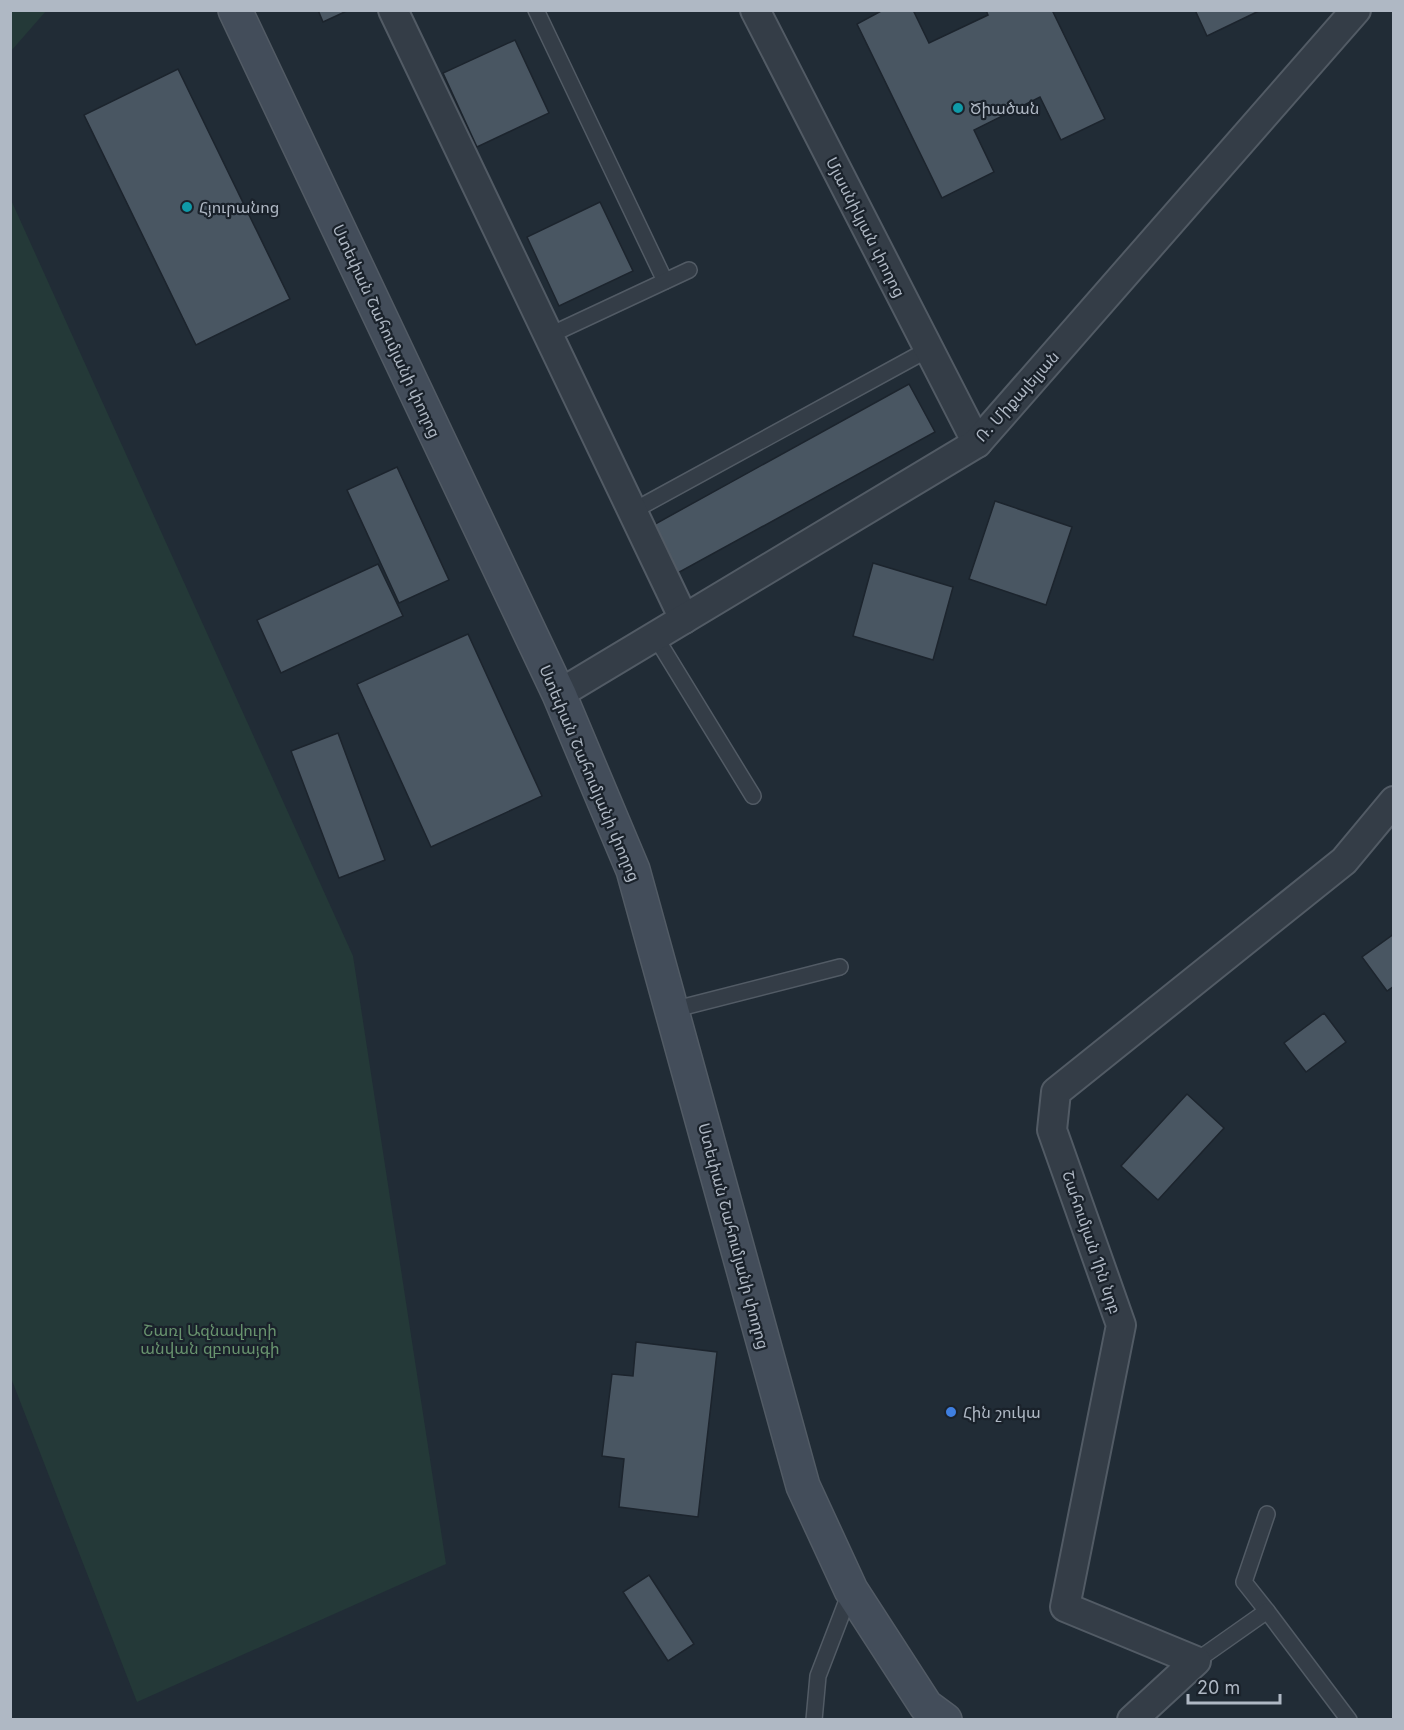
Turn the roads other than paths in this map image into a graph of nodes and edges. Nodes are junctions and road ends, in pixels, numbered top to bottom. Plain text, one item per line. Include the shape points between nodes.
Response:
1 (236, 10) edge
2 (536, 10) edge
3 (755, 10) edge
4 (1356, 10) edge
5 (397, 12) edge
6 (689, 270) dead end
7 (665, 281) junction
8 (548, 336) junction
9 (929, 350) junction
10 (977, 443) junction
11 (631, 512) junction
12 (684, 619) junction
13 (655, 636) junction
14 (559, 694) junction
15 (753, 796) dead end
16 (1394, 801) edge
17 (840, 968) dead end
18 (672, 1010) junction
19 (1267, 1514) dead end
20 (851, 1590) junction
21 (1267, 1611) junction
22 (1196, 1661) junction
23 (814, 1719) edge
24 (945, 1719) edge
25 (1132, 1719) edge
26 (1349, 1719) edge

1 - 14 main road, Ստեփան Շահումյանի փողոց
2 - 7 lane
3 - 9 street, Մյասնիկյան փողոց
4 - 10 street, Ռ․ Միքայելյան
5 - 8 street
6 - 7 lane
7 - 8 lane
8 - 11 street
9 - 10 street, Մյասնիկյան փողոց
9 - 11 lane
10 - 12 street, Ռ․ Միքայելյան
11 - 12 street
12 - 13 street, Ռ․ Միքայելյան
13 - 14 street, Ռ․ Միքայելյան
13 - 15 lane
14 - 18 main road, Ստեփան Շահումյանի փողոց via 633,870
16 - 22 street, Շահումյան 1ին նրբ via 1344,861 1056,1092 1052,1130 1121,1325 1065,1608
17 - 18 lane
18 - 20 main road, Ստեփան Շահումյանի փողոց via 803,1486
19 - 21 lane via 1244,1582
20 - 23 lane via 818,1676
20 - 24 main road, Ստեփան Շահումյանի փողոց via 926,1706
21 - 22 lane
21 - 26 lane
22 - 25 street

